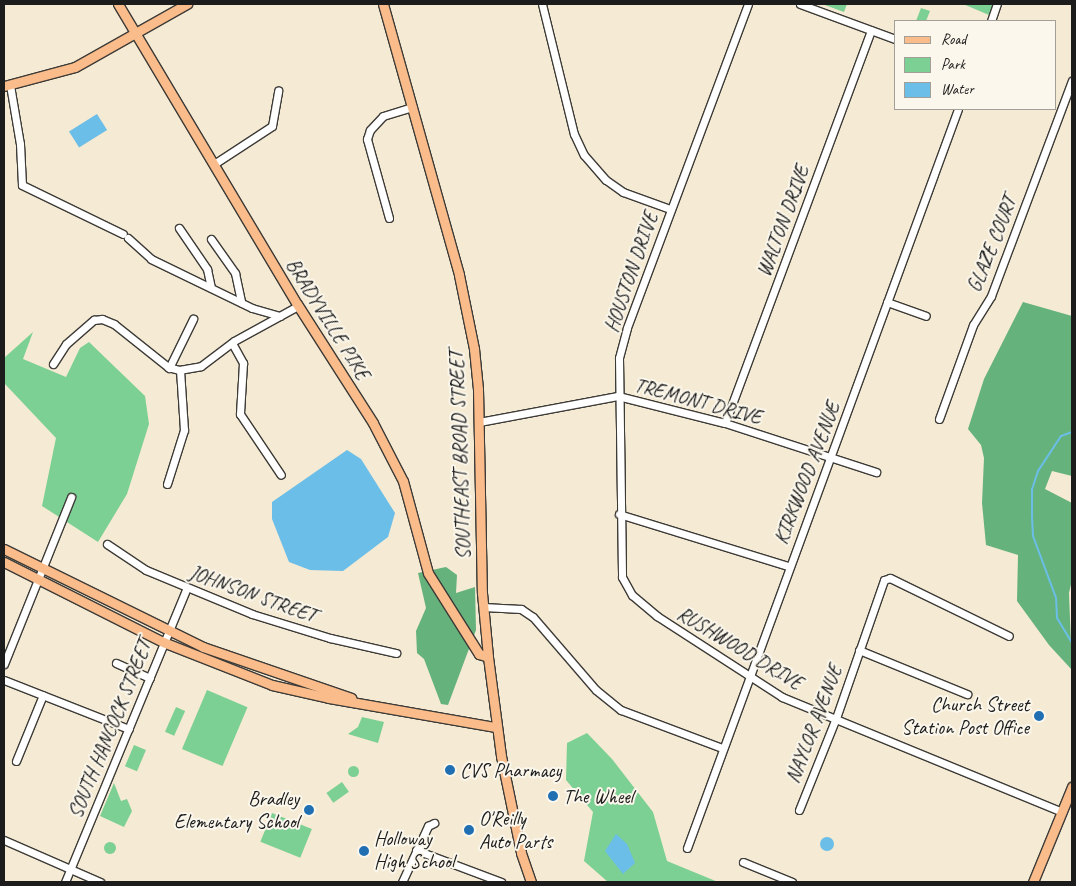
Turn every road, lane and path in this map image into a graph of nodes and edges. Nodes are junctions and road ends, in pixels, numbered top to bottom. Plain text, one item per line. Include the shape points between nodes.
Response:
1 (118, 4) edge
2 (187, 4) edge
3 (383, 4) edge
4 (542, 4) edge
5 (748, 4) edge
6 (800, 4) edge
7 (998, 4) edge
8 (991, 20) edge
9 (871, 30) junction
10 (136, 34) junction
11 (894, 39) edge
12 (1072, 81) edge
13 (7, 85) edge
14 (278, 91) dead end
15 (1056, 101) edge
16 (1063, 104) junction
17 (413, 107) junction
18 (958, 110) edge
19 (214, 164) junction
20 (670, 209) junction
21 (388, 218) dead end
22 (179, 228) dead end
23 (211, 240) dead end
24 (211, 288) junction
25 (241, 302) junction
26 (888, 302) junction
27 (298, 306) junction
28 (280, 316) junction
29 (926, 316) dead end
30 (193, 319) dead end
31 (232, 343) junction
32 (53, 364) dead end
33 (169, 368) junction
34 (180, 370) junction
35 (618, 396) junction
36 (939, 419) dead end
37 (479, 422) junction
38 (725, 423) junction
39 (832, 457) junction
40 (876, 472) dead end
41 (281, 475) dead end
42 (167, 484) dead end
43 (71, 497) dead end
44 (619, 514) junction
45 (107, 544) dead end
46 (4, 548) edge
47 (4, 562) edge
48 (620, 565) joint
49 (788, 566) junction
50 (43, 568) junction
51 (38, 580) junction
52 (187, 588) junction
53 (483, 607) junction
54 (168, 632) junction
55 (1009, 636) dead end
56 (163, 642) junction
57 (859, 650) junction
58 (396, 653) dead end
59 (488, 658) junction
60 (116, 663) dead end
61 (4, 664) edge
62 (748, 677) junction
63 (150, 678) junction
64 (4, 680) edge
65 (42, 694) junction
66 (967, 694) dead end
67 (358, 701) junction
68 (836, 718) junction
69 (496, 727) junction
70 (129, 729) junction
71 (722, 748) junction
72 (16, 761) dead end
73 (1072, 787) edge
74 (798, 810) dead end
75 (1062, 812) junction
76 (434, 823) dead end
77 (4, 840) edge
78 (687, 848) dead end
79 (416, 850) junction
80 (743, 862) dead end
81 (70, 869) junction
82 (65, 882) edge
83 (100, 882) edge
84 (402, 882) edge
85 (501, 882) edge
86 (531, 882) edge
87 (792, 882) edge
88 (1033, 882) edge

1 - 10 main road, BRADYVILLE PIKE
2 - 10 main road
3 - 17 main road, SOUTHEAST BROAD STREET
4 - 20 street via 574,134 584,155 606,180 623,192
5 - 20 street, HOUSTON DRIVE
6 - 9 street
7 - 8 street
9 - 11 street
9 - 38 street, WALTON DRIVE
10 - 13 main road via 75,68
10 - 19 main road, BRADYVILLE PIKE
12 - 16 street, GLAZE COURT
13 - 24 street via 20,144 22,185 125,236 152,259
14 - 19 street via 272,126
15 - 16 street
16 - 36 street, GLAZE COURT via 991,296 973,325
17 - 21 street via 383,116 370,130 367,139
17 - 37 main road, SOUTHEAST BROAD STREET via 466,302 474,348
18 - 26 street, KIRKWOOD AVENUE
19 - 27 main road, BRADYVILLE PIKE
20 - 35 street, HOUSTON DRIVE via 627,328 619,358
22 - 24 street via 207,269
23 - 25 street via 235,273
24 - 25 street
25 - 28 street
26 - 29 street
26 - 39 street, KIRKWOOD AVENUE
27 - 28 street
27 - 59 main road, BRADYVILLE PIKE via 394,461 428,574 479,654
28 - 31 street
30 - 33 street
31 - 34 street via 201,366
31 - 41 street via 243,363 240,414
32 - 33 street via 66,344 94,320 102,319 114,324
33 - 34 street
34 - 42 street via 184,430
35 - 37 street, TREMONT DRIVE
35 - 38 street, TREMONT DRIVE
35 - 44 street, HOUSTON DRIVE
37 - 53 main road, SOUTHEAST BROAD STREET
38 - 39 street, TREMONT DRIVE
39 - 40 street, TREMONT DRIVE
39 - 49 street, KIRKWOOD AVENUE
43 - 50 street
44 - 48 street, HOUSTON DRIVE
44 - 49 street
45 - 52 street, JOHNSON STREET via 146,570
46 - 50 main road
47 - 51 main road
48 - 62 street, RUSHWOOD DRIVE via 622,577 643,606
49 - 62 street, KIRKWOOD AVENUE
50 - 51 street
50 - 54 main road
51 - 56 main road
51 - 61 street
52 - 54 street, SOUTH HANCOCK STREET
52 - 58 street, JOHNSON STREET via 312,633
53 - 59 main road, SOUTHEAST BROAD STREET
53 - 71 street via 521,608 596,690 621,710
54 - 56 street, SOUTH HANCOCK STREET
54 - 67 main road via 240,660 331,688
55 - 57 street, NAYLOR AVENUE via 890,578 884,580
56 - 63 street, SOUTH HANCOCK STREET
56 - 67 main road via 272,685
57 - 66 street, NAYLOR AVENUE
57 - 68 street, NAYLOR AVENUE
59 - 69 main road, SOUTHEAST BROAD STREET
60 - 63 street
62 - 68 street, RUSHWOOD DRIVE via 782,697
62 - 71 street, KIRKWOOD AVENUE
63 - 70 street, SOUTH HANCOCK STREET
64 - 65 street
65 - 70 street
65 - 72 street
67 - 69 main road
68 - 74 street, NAYLOR AVENUE
68 - 75 street, RUSHWOOD DRIVE
69 - 86 main road, SOUTHEAST BROAD STREET via 519,844
70 - 81 street, SOUTH HANCOCK STREET
71 - 78 street, KIRKWOOD AVENUE
73 - 75 main road
75 - 88 main road
76 - 79 street via 428,826
77 - 81 street
79 - 84 street
79 - 85 street
80 - 87 street
81 - 82 street, SOUTH HANCOCK STREET
81 - 83 street

